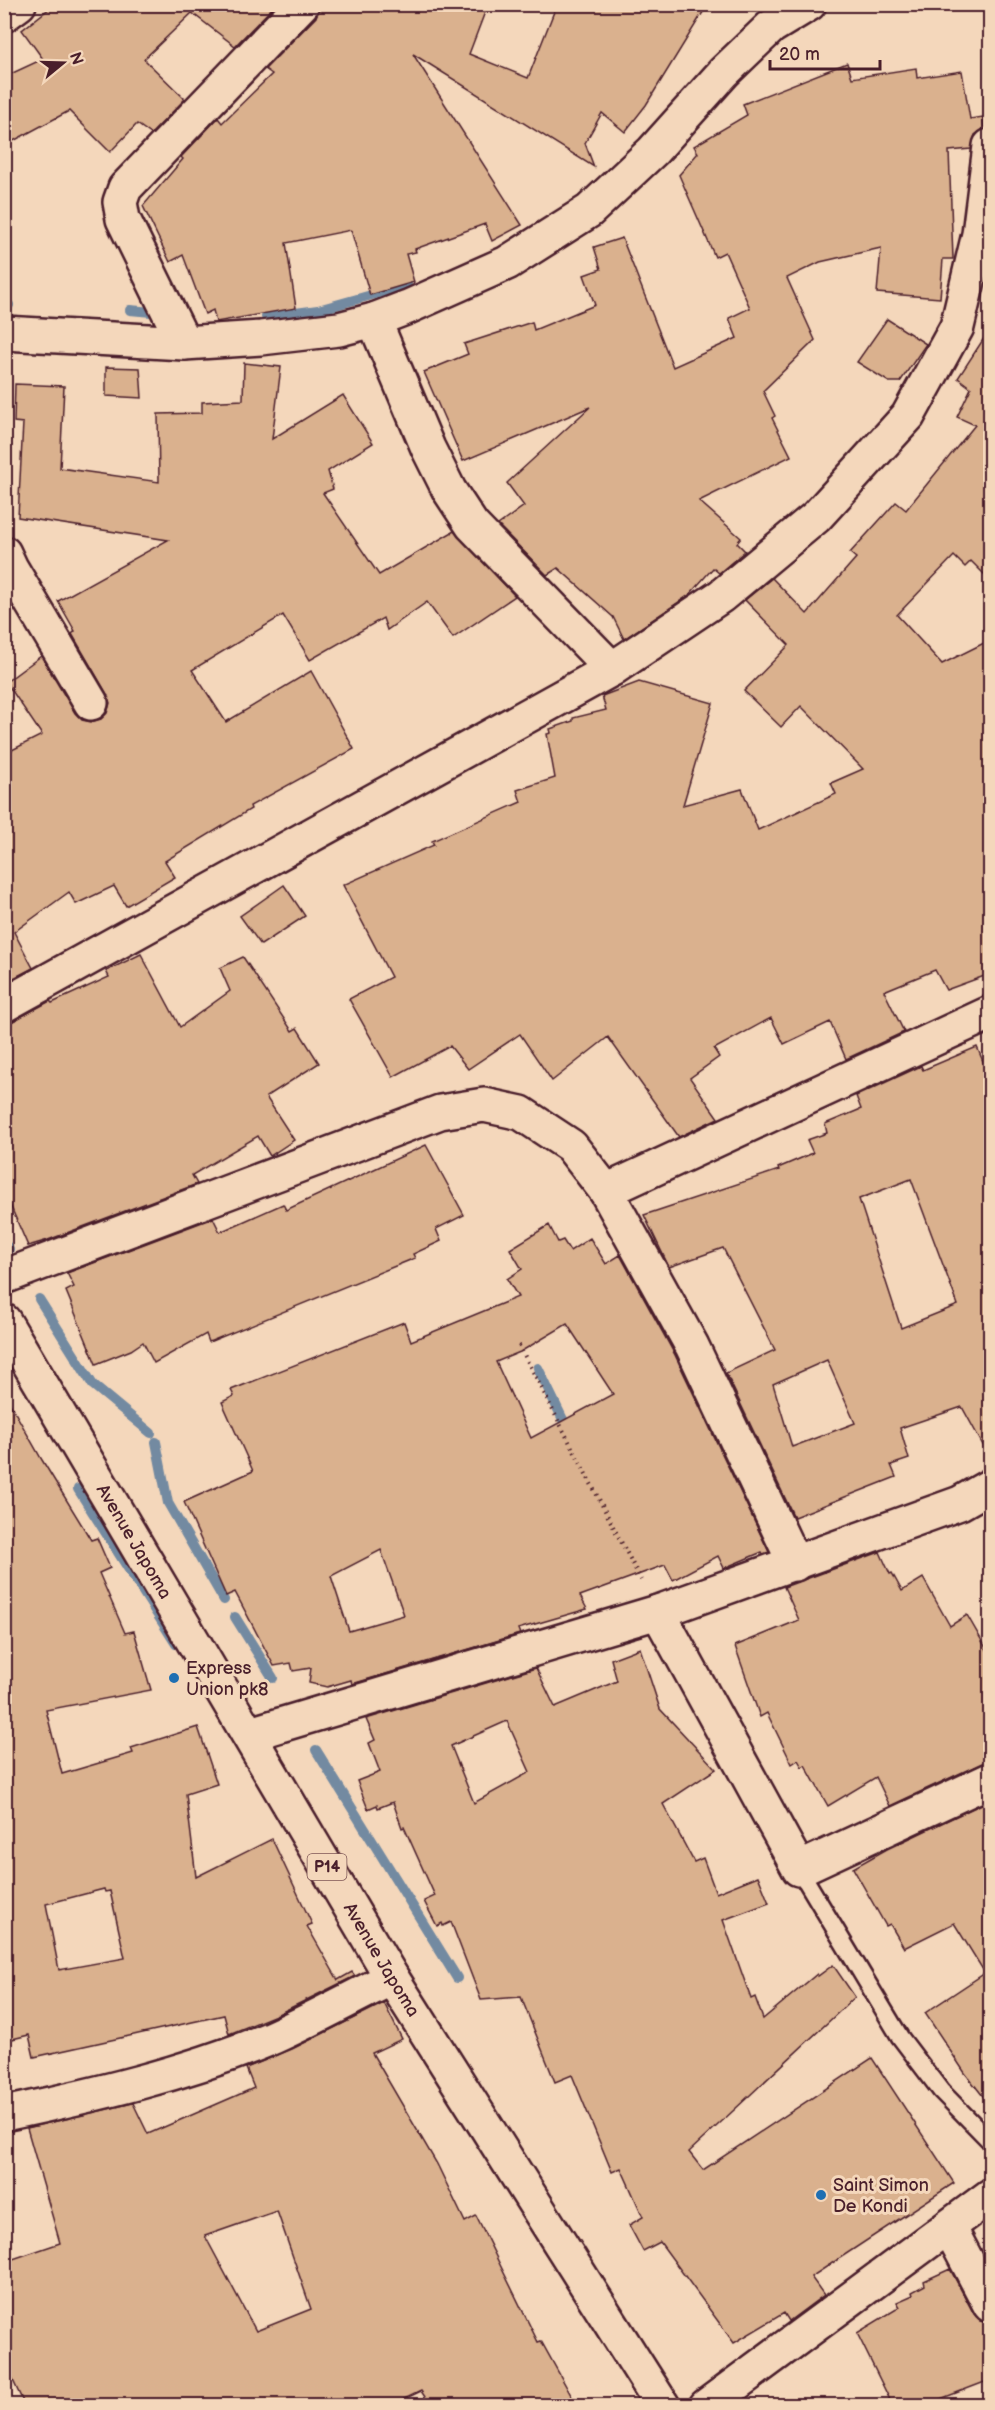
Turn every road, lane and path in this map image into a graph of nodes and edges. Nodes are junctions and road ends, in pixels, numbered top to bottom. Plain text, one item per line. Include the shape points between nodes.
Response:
1 (19, 4) edge
2 (302, 4) edge
3 (809, 4) edge
4 (4, 15) edge
5 (990, 146) edge
6 (374, 320) junction
7 (4, 333) edge
8 (184, 343) junction
9 (4, 554) edge
10 (612, 669) junction
11 (91, 703) dead end
12 (4, 1005) edge
13 (990, 1013) edge
14 (606, 1191) junction
15 (4, 1277) edge
16 (8, 1334) edge
17 (519, 1345) dead end
18 (990, 1486) edge
19 (795, 1564) junction
20 (658, 1612) junction
21 (250, 1734) junction
22 (990, 1780) edge
23 (798, 1869) junction
24 (392, 1978) junction
25 (4, 2114) edge
26 (990, 2141) edge
27 (990, 2196) edge
28 (949, 2227) junction
29 (990, 2305) edge
30 (663, 2406) edge
31 (706, 2406) edge

1 - 4 street
2 - 8 street via 126,188 120,202 123,219
3 - 6 street via 771,27 724,72 653,151 589,211 507,263
5 - 10 street via 979,234 957,327 908,416 816,516 721,597
6 - 8 street via 316,332
6 - 10 street via 428,448 472,525
7 - 8 street
9 - 11 street
10 - 12 street
13 - 14 street
14 - 15 street via 571,1146 521,1113 484,1105 440,1112
14 - 19 street via 692,1346
16 - 21 street, Avenue Japoma / P14
17 - 20 path
18 - 19 street via 960,1503
19 - 20 street
20 - 21 street
20 - 23 street
21 - 24 street, Avenue Japoma / P14
22 - 23 street
23 - 26 lane via 900,2037 941,2091
24 - 25 street via 269,2038 180,2071
24 - 30 street, Avenue Japoma / P14
27 - 28 street
28 - 29 street
28 - 31 street

